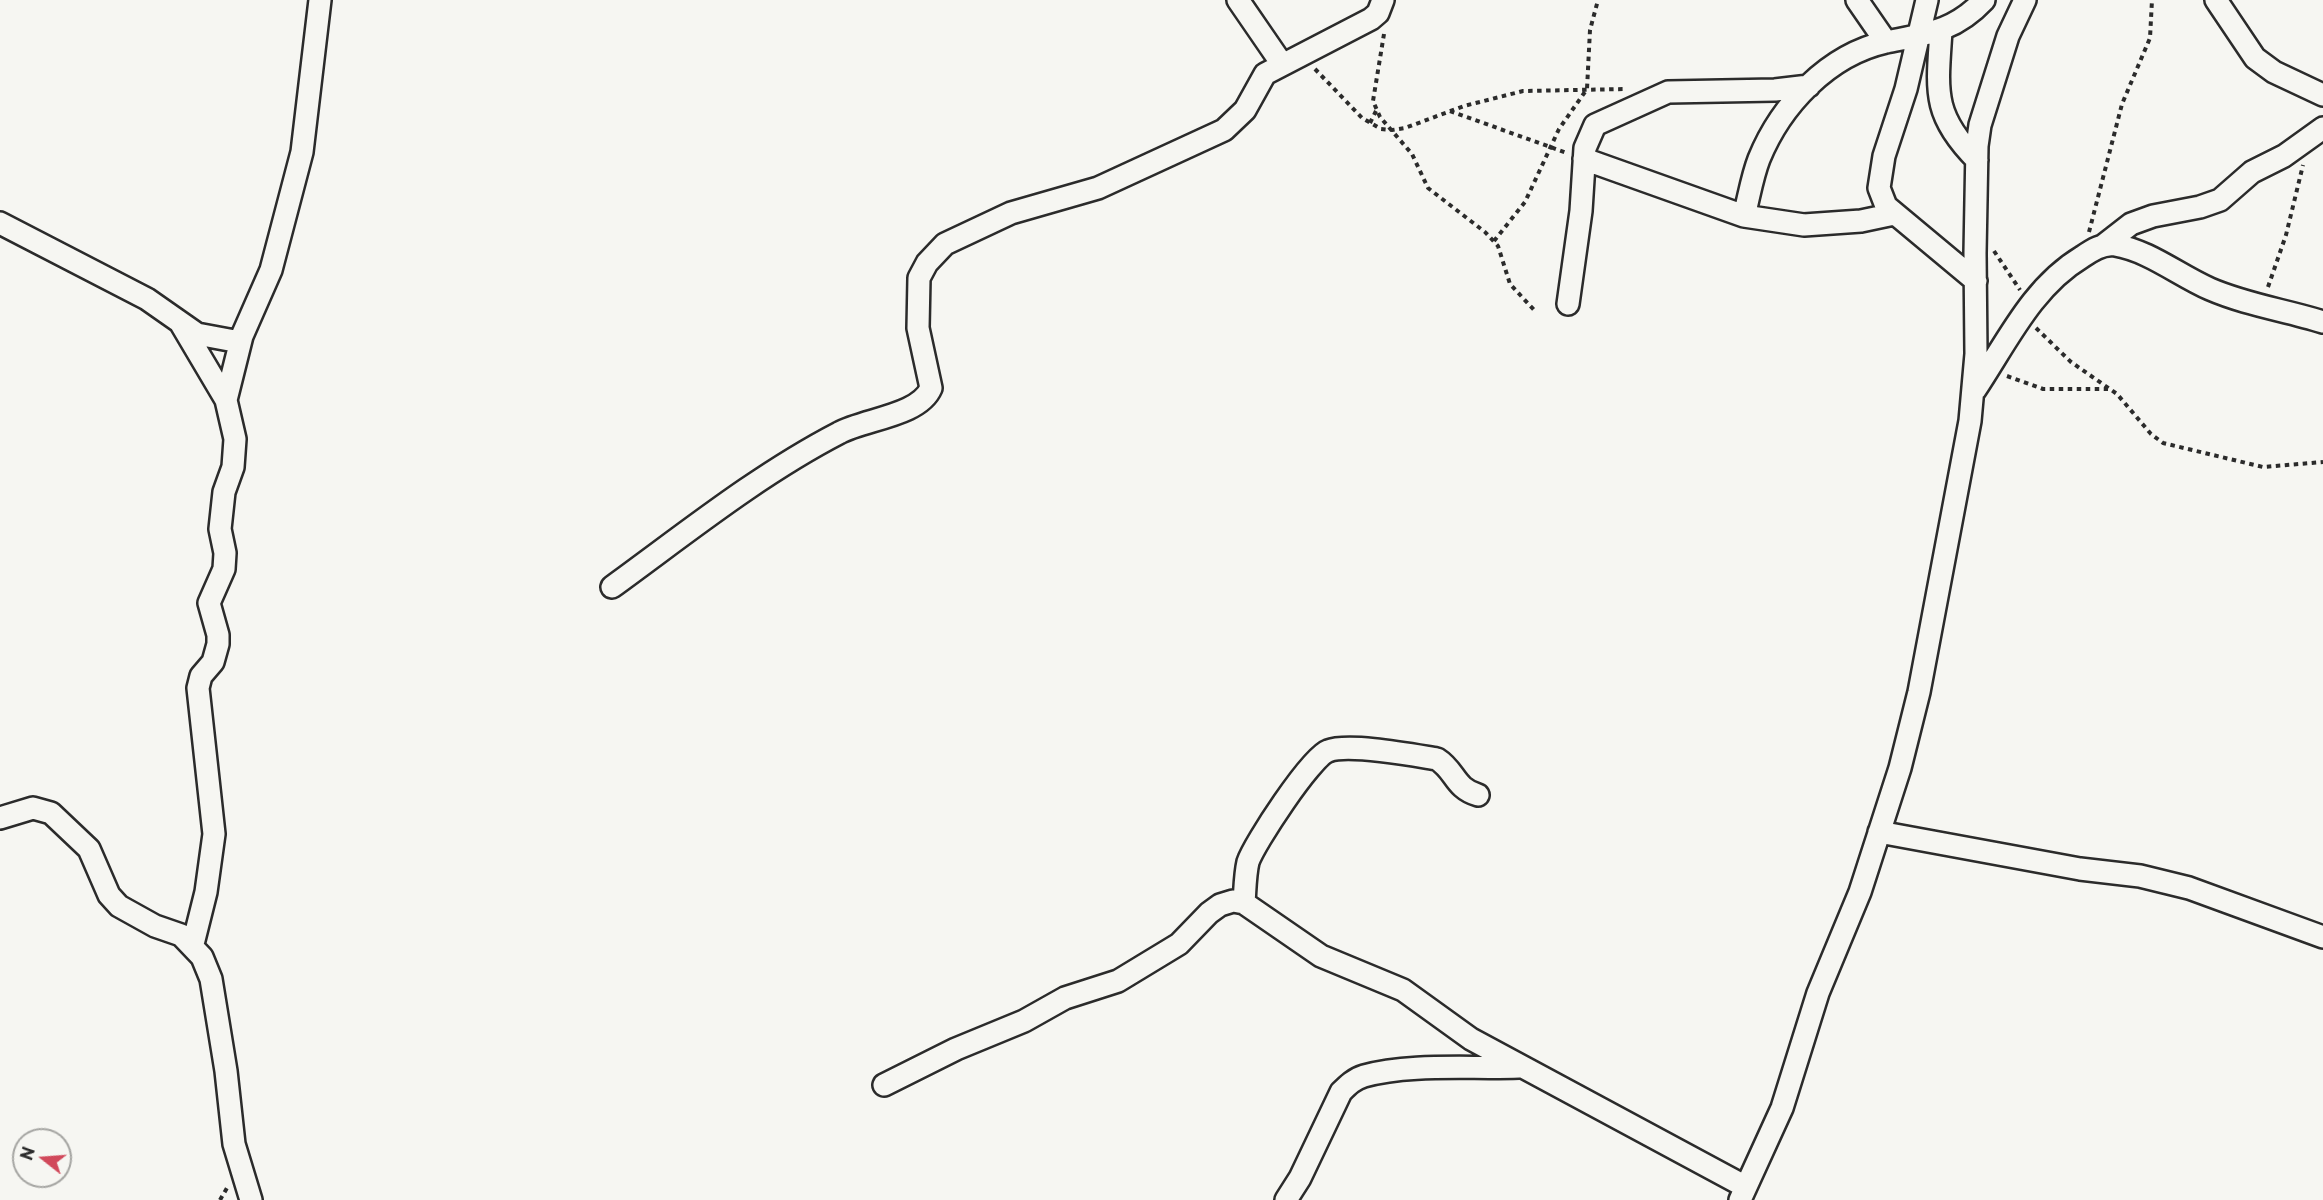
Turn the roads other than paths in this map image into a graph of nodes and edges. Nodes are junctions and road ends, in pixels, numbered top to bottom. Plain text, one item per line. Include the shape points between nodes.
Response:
1 (320, 0) edge
2 (1238, 0) edge
3 (1857, 0) edge
4 (1922, 0) edge
5 (1927, 0) edge
6 (1984, 0) edge
7 (2025, 0) edge
8 (2216, 0) edge
9 (1381, 7) edge
10 (1941, 31) junction
11 (1918, 36) junction
12 (1888, 42) junction
13 (1282, 64) junction
14 (1809, 86) junction
15 (2323, 95) edge
16 (2316, 134) edge
17 (1584, 159) junction
18 (1977, 160) junction
19 (1894, 214) junction
20 (1744, 216) junction
21 (0, 223) edge
22 (2104, 245) junction
23 (1976, 281) junction
24 (1568, 304) dead end
25 (2323, 322) edge
26 (181, 324) junction
27 (240, 342) junction
28 (1973, 393) junction
29 (226, 400) junction
30 (612, 587) dead end
31 (1478, 795) dead end
32 (0, 819) edge
33 (1879, 832) junction
34 (1244, 903) junction
35 (2323, 937) edge
36 (193, 944) junction
37 (1520, 1067) junction
38 (884, 1085) dead end
39 (1743, 1193) edge
40 (250, 1200) edge
41 (1286, 1200) edge

1 - 27 street via 302,152 271,270
2 - 13 street
3 - 12 street
4 - 12 street via 1908,23
5 - 11 street
6 - 10 street
7 - 18 street via 2008,36 1980,125
8 - 15 street via 2255,58 2274,72
9 - 13 street via 1371,20
10 - 11 street
10 - 18 street via 1941,106 1956,139
11 - 12 street
11 - 19 street via 1884,156 1879,188
12 - 14 street via 1840,61
13 - 30 street via 1260,79 1245,110 1224,130 1098,188 1011,213 945,244 919,278 918,328 931,388 927,397 841,431 746,490
14 - 17 street via 1668,92 1595,125
14 - 20 street via 1779,121 1766,144
16 - 22 street via 2252,172 2220,200 2131,224
17 - 20 street
17 - 24 street
18 - 23 street
19 - 20 street via 1804,225
19 - 23 street
21 - 26 street via 147,299
22 - 25 street via 2138,251 2208,289 2261,308
22 - 28 street via 2050,279
23 - 28 street
26 - 27 street via 201,336
26 - 29 street
27 - 29 street
28 - 33 street via 1961,479 1918,692 1900,768
29 - 36 street via 234,426 235,453 224,492 220,529 224,569 209,603 218,644 198,688 214,834 206,892
31 - 34 street via 1462,789 1437,759 1349,748 1327,751 1305,773 1254,849
32 - 36 street via 33,808 51,813 89,849 109,895 119,906
33 - 35 street via 2080,869 2140,876 2189,888
33 - 39 street via 1860,892 1818,993 1782,1108
34 - 37 street via 1321,956 1403,990 1471,1039
34 - 38 street via 1220,905 1179,944 1118,981 1065,998
36 - 40 street via 211,979 234,1144
37 - 39 street
37 - 41 street via 1388,1072 1351,1081 1341,1092

